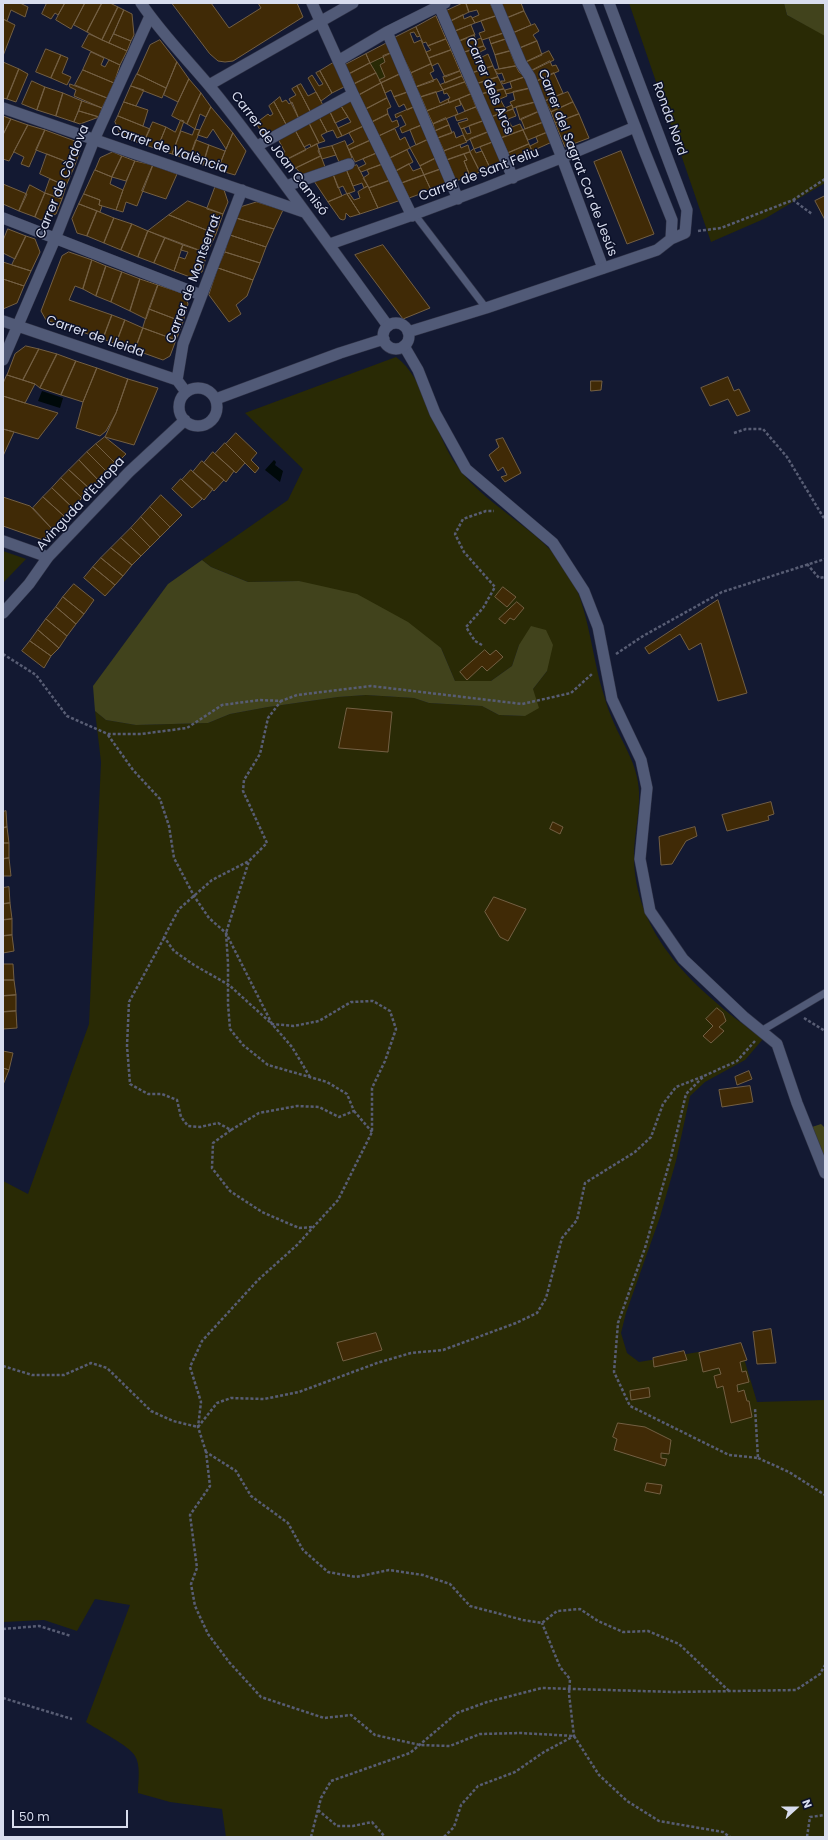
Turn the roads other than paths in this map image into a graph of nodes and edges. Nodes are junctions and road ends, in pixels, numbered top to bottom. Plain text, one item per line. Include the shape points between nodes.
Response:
1 (141, 3) edge
2 (312, 3) edge
3 (353, 3) edge
4 (496, 3) edge
5 (588, 3) edge
6 (609, 3) edge
7 (442, 5) edge
8 (150, 16) junction
9 (320, 21) junction
10 (387, 32) junction
11 (338, 61) junction
12 (209, 85) junction
13 (353, 94) junction
14 (3, 108) edge
15 (635, 127) junction
16 (94, 140) junction
17 (256, 146) junction
18 (562, 158) junction
19 (350, 164) dead end
20 (513, 178) junction
21 (286, 186) junction
22 (242, 190) junction
23 (458, 199) junction
24 (304, 212) junction
25 (414, 215) junction
26 (3, 218) edge
27 (55, 239) junction
28 (671, 239) junction
29 (330, 244) junction
30 (603, 268) junction
31 (201, 295) junction
32 (486, 308) junction
33 (3, 321) edge
34 (18, 326) junction
35 (388, 326) junction
36 (408, 332) junction
37 (384, 339) junction
38 (404, 346) junction
39 (3, 360) edge
40 (177, 380) junction
41 (186, 392) junction
42 (216, 399) junction
43 (185, 420) junction
44 (3, 541) edge
45 (48, 557) junction
46 (3, 612) edge
47 (825, 994) edge
48 (761, 1031) junction
49 (825, 1173) edge

1 - 8 street, Carrer de Joan Camisó
2 - 9 street
3 - 9 street
4 - 18 street, Carrer del Sagrat Cor de Jesús via 521,63 530,77
5 - 15 street
6 - 28 street, Ronda Nord via 687,210 685,233
7 - 10 street
7 - 20 street, Carrer dels Arcs
8 - 12 street, Carrer de Joan Camisó
8 - 16 street, Carrer de Còrdova
9 - 11 street
9 - 12 street
10 - 11 street
10 - 23 street
11 - 13 street
12 - 17 street, Carrer de Joan Camisó
13 - 17 street
13 - 25 street
14 - 16 street, Carrer de València
15 - 18 street, Carrer de Sant Feliu
15 - 28 street via 672,220
16 - 22 street, Carrer de València
16 - 27 street, Carrer de Còrdova
17 - 21 street, Carrer de Joan Camisó
18 - 20 street, Carrer de Sant Feliu
18 - 30 street, Carrer del Sagrat Cor de Jesús
19 - 21 street
20 - 23 street, Carrer de Sant Feliu
21 - 24 street, Carrer de Joan Camisó
22 - 24 street, Carrer de València
22 - 31 street, Carrer de Montserrat
23 - 25 street, Carrer de Sant Feliu
24 - 29 street, Carrer de Joan Camisó
25 - 29 street, Carrer de Sant Feliu
25 - 32 lane
26 - 27 street
27 - 31 street
27 - 34 street, Carrer de Còrdova
28 - 30 street via 657,250
29 - 35 street, Carrer de Joan Camisó
30 - 32 street
31 - 40 street, Carrer de Montserrat via 183,344
32 - 36 street
33 - 34 street, Carrer de Lleida
34 - 39 street, Carrer de Còrdova
34 - 40 street, Carrer de Lleida
35 - 36 street via 401,324
35 - 37 street via 384,332
36 - 38 street via 408,340
37 - 38 street via 392,348
37 - 42 street
38 - 48 street via 418,370 435,412 466,469 553,544 584,590 598,627 612,699 641,760 647,788 640,859 650,911 683,959
40 - 41 street
41 - 42 street via 195,388 205,389
41 - 43 street via 180,400 179,408
42 - 43 street via 216,413 209,422 198,426
43 - 45 street, Avinguda d'Europa via 129,472
44 - 45 street
45 - 46 street, Avinguda d'Europa via 29,584
47 - 48 lane
48 - 49 street via 776,1044

